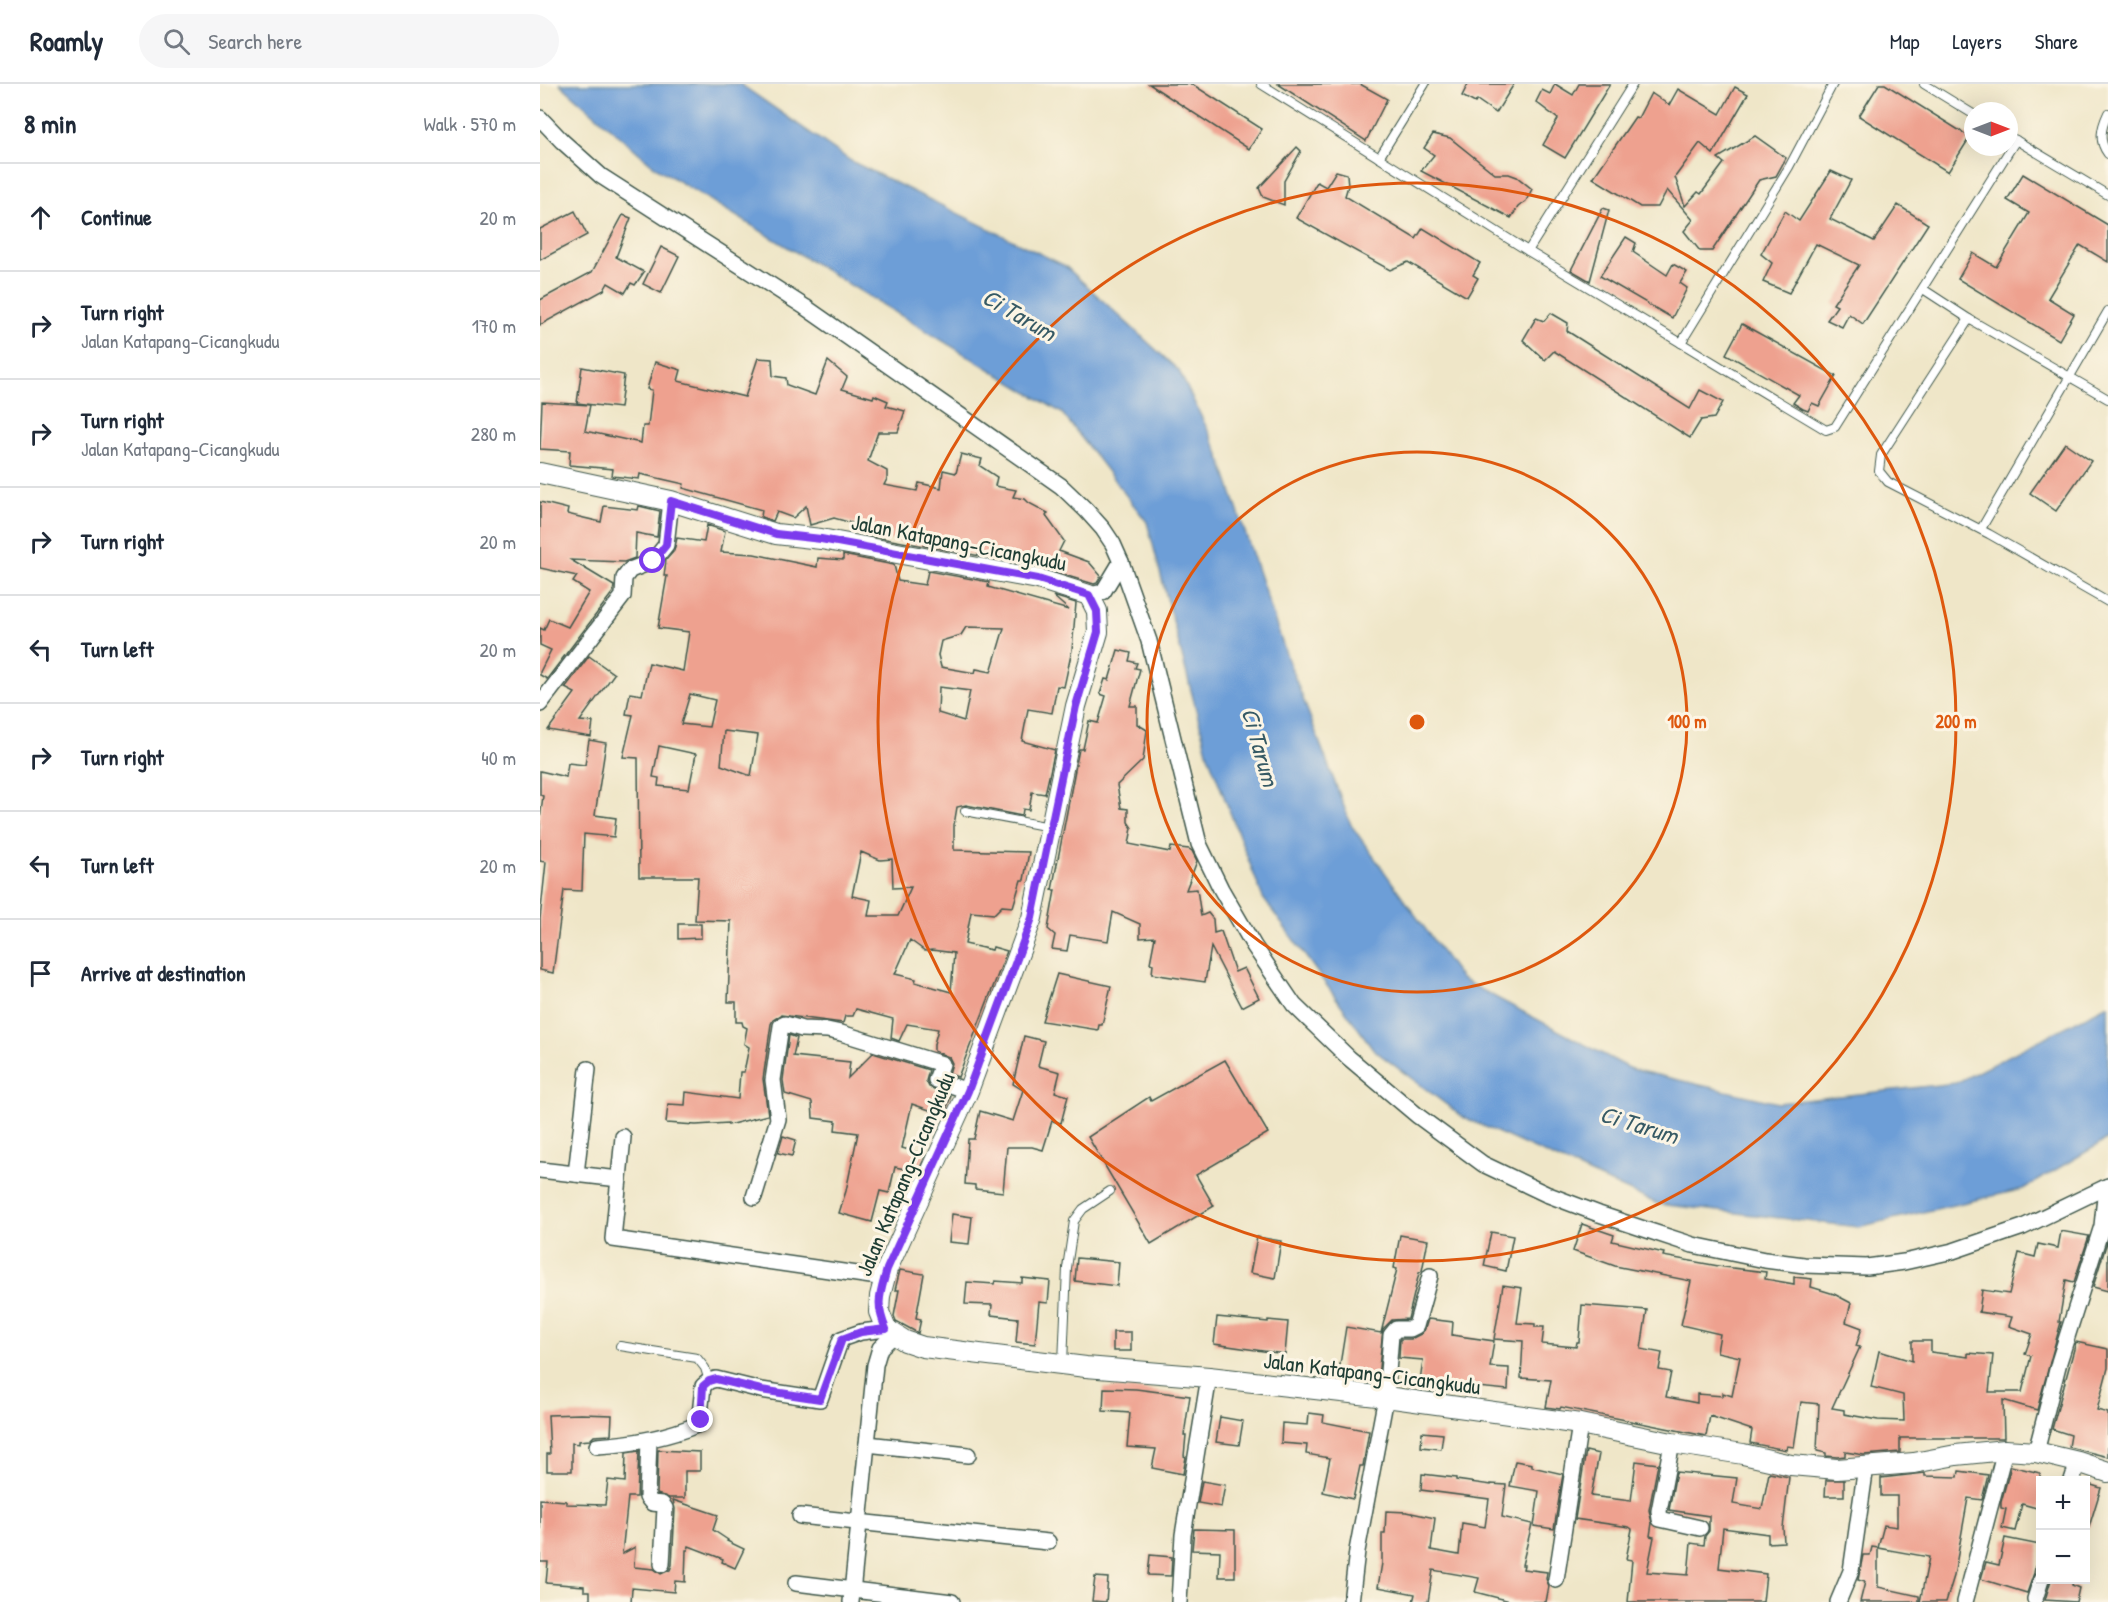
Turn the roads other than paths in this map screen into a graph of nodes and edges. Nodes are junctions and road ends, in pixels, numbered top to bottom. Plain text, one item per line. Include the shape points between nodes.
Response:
1 (1261, 84) edge
2 (1425, 84) edge
3 (1633, 84) edge
4 (1833, 84) edge
5 (1924, 84) edge
6 (1964, 108) edge
7 (2108, 113) edge
8 (540, 118) edge
9 (2018, 142) edge
10 (2108, 154) edge
11 (2001, 156) edge
12 (1379, 158) junction
13 (2108, 195) edge
14 (1528, 251) junction
15 (1923, 289) junction
16 (2108, 311) edge
17 (1969, 319) junction
18 (1680, 343) junction
19 (2069, 376) junction
20 (2108, 399) edge
21 (540, 473) edge
22 (671, 501) junction
23 (1981, 529) junction
24 (1121, 562) junction
25 (1089, 595) junction
26 (2108, 602) edge
27 (540, 704) edge
28 (965, 811) dead end
29 (1050, 827) junction
30 (588, 1069) dead end
31 (968, 1091) junction
32 (623, 1137) dead end
33 (540, 1170) edge
34 (576, 1174) junction
35 (619, 1179) junction
36 (2107, 1186) edge
37 (1110, 1191) dead end
38 (754, 1197) dead end
39 (1430, 1276) dead end
40 (885, 1278) junction
41 (890, 1332) junction
42 (620, 1346) dead end
43 (1063, 1363) junction
44 (1209, 1377) junction
45 (709, 1381) junction
46 (1386, 1397) junction
47 (1580, 1424) junction
48 (649, 1440) junction
49 (1672, 1443) junction
50 (867, 1444) junction
51 (597, 1446) dead end
52 (2005, 1450) junction
53 (2036, 1452) junction
54 (968, 1455) dead end
55 (1866, 1466) junction
56 (2075, 1471) edge
57 (2108, 1472) edge
58 (800, 1516) dead end
59 (859, 1523) junction
60 (1700, 1528) dead end
61 (1048, 1542) dead end
62 (662, 1564) dead end
63 (1556, 1580) dead end
64 (796, 1583) dead end
65 (2041, 1584) edge
66 (851, 1596) edge
67 (2035, 1599) dead end
68 (952, 1602) edge
69 (1179, 1602) edge
70 (1351, 1602) edge
71 (1838, 1602) edge
72 (1965, 1602) edge

1 - 12 lane
2 - 12 lane
3 - 14 lane
4 - 18 lane via 1789,167
5 - 6 lane
7 - 10 lane via 2101,137
8 - 24 street via 602,176 805,307 1061,486 1102,529
9 - 13 lane
11 - 15 lane
12 - 14 lane
14 - 18 lane
15 - 17 lane
15 - 18 lane via 1831,429 1826,430
16 - 19 lane
17 - 19 lane
17 - 23 lane via 1881,455 1879,471 1888,482
19 - 20 lane
19 - 23 lane
21 - 22 street, Jalan Katapang-Cicangkudu
22 - 25 street, Jalan Katapang-Cicangkudu via 776,534 1038,579
22 - 27 street via 666,545 653,561 630,570 624,578 623,596
23 - 26 lane
24 - 25 street via 1102,592
24 - 36 street via 1149,641 1198,844 1254,946 1294,1005 1349,1058 1483,1164 1546,1194 1693,1245 1804,1265 1867,1267 1953,1251 2023,1227
25 - 29 street, Jalan Katapang-Cicangkudu via 1097,611 1098,632 1076,706
28 - 29 lane
29 - 31 street, Jalan Katapang-Cicangkudu via 1032,918
30 - 34 street
31 - 38 street via 936,1080 942,1064 842,1033 784,1024 773,1080 778,1119
31 - 40 street, Jalan Katapang-Cicangkudu
32 - 35 street
33 - 34 street
34 - 35 street
35 - 40 street via 613,1239
36 - 53 street via 2102,1226 2059,1362
37 - 43 lane via 1083,1209 1074,1221 1067,1268
39 - 46 street via 1416,1326 1396,1329 1391,1335
40 - 41 street, Jalan Katapang-Cicangkudu via 879,1312
41 - 43 street, Jalan Katapang-Cicangkudu via 923,1347
41 - 45 street via 861,1332 842,1339 820,1399 716,1379
41 - 50 street via 875,1365
42 - 45 lane via 697,1358
43 - 44 street, Jalan Katapang-Cicangkudu
44 - 46 street, Jalan Katapang-Cicangkudu
44 - 69 street via 1183,1535
45 - 48 street via 703,1386 699,1424
46 - 47 street, Jalan Katapang-Cicangkudu
46 - 70 street
47 - 49 street, Jalan Katapang-Cicangkudu
47 - 63 street
48 - 51 street
48 - 62 street via 647,1497 665,1508
49 - 55 street, Jalan Katapang-Cicangkudu via 1791,1465
49 - 60 street via 1660,1519
50 - 54 street
50 - 59 street
52 - 53 street, Jalan Katapang-Cicangkudu
52 - 55 street, Jalan Katapang-Cicangkudu
52 - 72 street
53 - 56 street, Jalan Katapang-Cicangkudu
55 - 71 street via 1851,1571
56 - 57 street, Jalan Katapang-Cicangkudu
58 - 59 street
59 - 61 street
59 - 66 street
64 - 66 street
65 - 67 street
66 - 68 street

